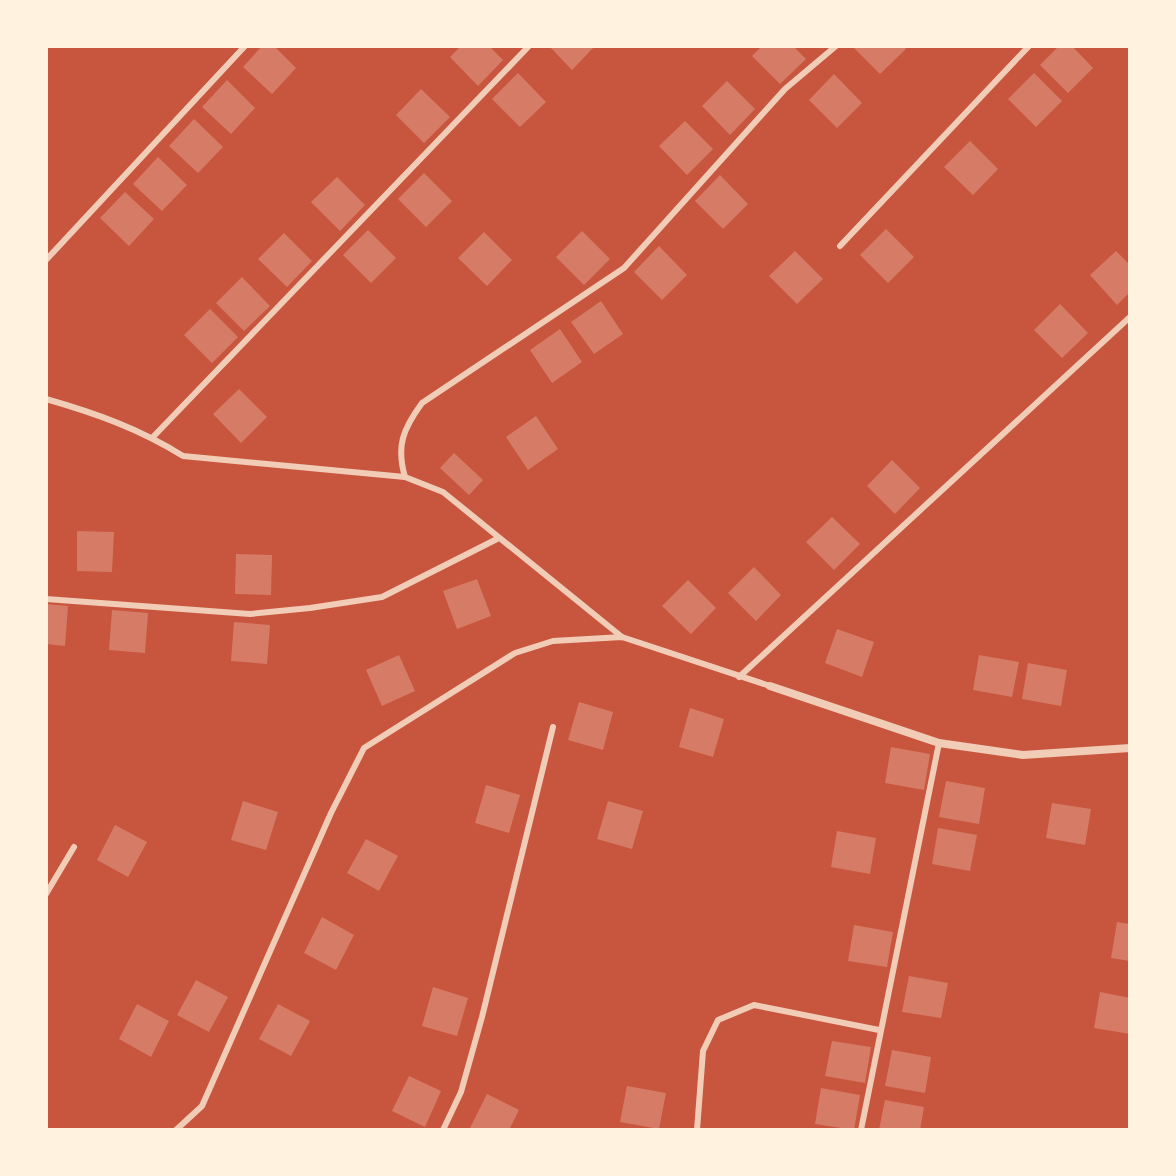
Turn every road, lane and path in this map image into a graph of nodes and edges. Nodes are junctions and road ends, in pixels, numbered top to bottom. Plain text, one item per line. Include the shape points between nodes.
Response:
1 (245, 46) edge
2 (529, 46) edge
3 (836, 46) edge
4 (1029, 46) edge
5 (840, 246) dead end
6 (46, 260) edge
7 (1130, 317) edge
8 (46, 399) edge
9 (153, 437) junction
10 (405, 477) junction
11 (497, 539) junction
12 (46, 599) edge
13 (622, 637) junction
14 (739, 677) junction
15 (770, 686) joint
16 (553, 727) dead end
17 (939, 743) junction
18 (1130, 748) edge
19 (74, 847) dead end
20 (46, 894) edge
21 (879, 1030) junction
22 (176, 1130) edge
23 (443, 1130) edge
24 (697, 1130) edge
25 (861, 1130) edge

1 - 6 lane
2 - 9 lane
3 - 10 lane via 785,89 624,268 422,403 405,426 398,453
4 - 5 lane
7 - 14 lane
8 - 9 lane
9 - 10 lane via 183,456
10 - 11 lane via 443,492
11 - 12 lane via 382,597 310,608 250,614
11 - 13 lane
13 - 14 lane
13 - 22 lane via 553,641 515,653 364,748 202,1106
14 - 15 lane
15 - 17 street
16 - 23 lane via 482,1017 461,1092
17 - 18 street via 1023,755
17 - 21 lane
19 - 20 lane
21 - 24 lane via 754,1005 718,1020 703,1051
21 - 25 lane

